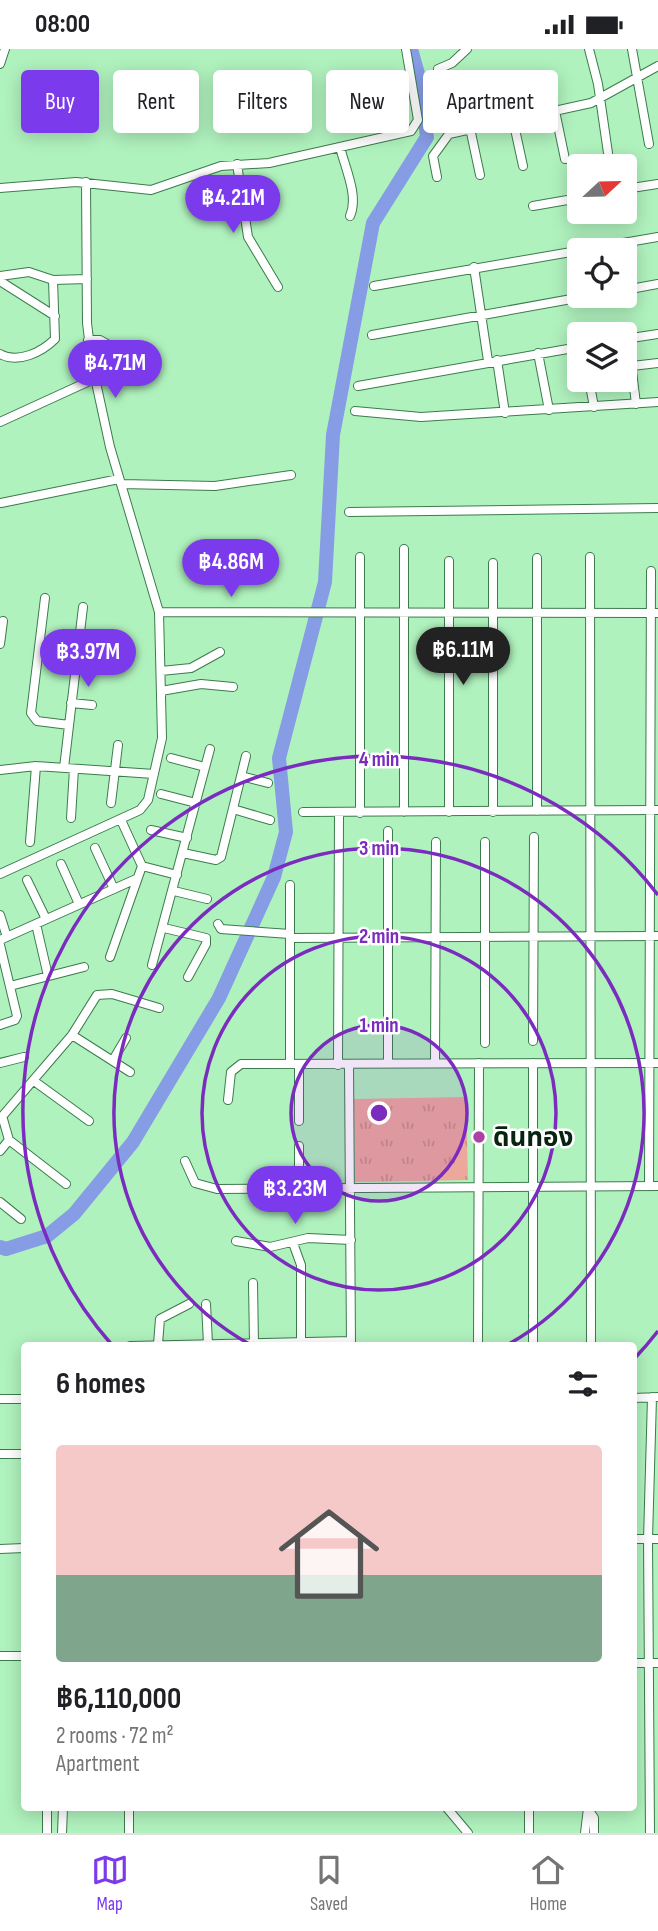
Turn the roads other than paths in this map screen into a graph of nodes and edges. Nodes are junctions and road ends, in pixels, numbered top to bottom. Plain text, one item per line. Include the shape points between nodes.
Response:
1 (5, 49) edge
2 (406, 49) edge
3 (467, 49) edge
4 (589, 49) edge
5 (632, 49) edge
6 (0, 64) edge
7 (658, 66) edge
8 (438, 69) dead end
9 (639, 76) junction
10 (600, 100) junction
11 (558, 110) edge
12 (558, 125) edge
13 (452, 133) edge
14 (471, 133) edge
15 (516, 133) edge
16 (649, 144) dead end
17 (340, 147) junction
18 (608, 153) dead end
19 (565, 159) dead end
20 (237, 164) junction
21 (523, 166) dead end
22 (480, 175) dead end
23 (437, 177) dead end
24 (86, 183) junction
25 (658, 184) edge
26 (0, 188) edge
27 (637, 188) edge
28 (567, 200) edge
29 (533, 206) dead end
30 (350, 216) dead end
31 (658, 237) edge
32 (474, 267) junction
33 (0, 278) edge
34 (87, 279) junction
35 (53, 280) junction
36 (658, 284) edge
37 (278, 286) dead end
38 (374, 286) dead end
39 (637, 288) edge
40 (567, 300) edge
41 (480, 314) junction
42 (55, 316) junction
43 (372, 334) dead end
44 (658, 334) edge
45 (637, 337) edge
46 (89, 340) junction
47 (567, 349) edge
48 (133, 350) dead end
49 (537, 353) junction
50 (0, 354) edge
51 (493, 361) junction
52 (658, 363) edge
53 (637, 365) edge
54 (96, 378) junction
55 (358, 386) dead end
56 (591, 392) edge
57 (635, 392) edge
58 (658, 402) edge
59 (636, 404) junction
60 (594, 407) junction
61 (549, 410) junction
62 (355, 411) dead end
63 (505, 413) junction
64 (0, 422) edge
65 (291, 475) dead end
66 (120, 481) junction
67 (1, 503) edge
68 (658, 508) edge
69 (349, 512) dead end
70 (404, 549) dead end
71 (360, 557) dead end
72 (590, 557) dead end
73 (537, 558) dead end
74 (449, 561) dead end
75 (493, 563) dead end
76 (651, 571) dead end
77 (45, 598) dead end
78 (83, 607) dead end
79 (159, 613) junction
80 (361, 613) junction
81 (494, 613) junction
82 (654, 613) edge
83 (404, 614) junction
84 (449, 614) junction
85 (536, 614) junction
86 (590, 614) junction
87 (3, 621) dead end
88 (0, 644) edge
89 (219, 653) dead end
90 (77, 661) junction
91 (99, 664) dead end
92 (198, 665) junction
93 (160, 671) junction
94 (201, 684) junction
95 (233, 687) dead end
96 (161, 691) junction
97 (71, 703) junction
98 (92, 705) dead end
99 (69, 725) junction
100 (118, 745) dead end
101 (210, 748) dead end
102 (246, 756) dead end
103 (172, 758) dead end
104 (36, 766) junction
105 (205, 767) junction
106 (64, 768) junction
107 (74, 769) junction
108 (0, 770) edge
109 (115, 771) junction
110 (154, 774) junction
111 (241, 775) junction
112 (268, 782) dead end
113 (161, 794) dead end
114 (111, 803) dead end
115 (196, 803) junction
116 (233, 810) junction
117 (654, 810) edge
118 (537, 811) junction
119 (592, 811) junction
120 (303, 812) dead end
121 (404, 812) junction
122 (449, 812) junction
123 (493, 812) junction
124 (339, 813) junction
125 (360, 813) junction
126 (71, 818) dead end
127 (121, 820) junction
128 (270, 820) dead end
129 (151, 830) dead end
130 (388, 831) dead end
131 (534, 837) dead end
132 (187, 838) junction
133 (30, 842) dead end
134 (436, 842) dead end
135 (485, 842) dead end
136 (95, 848) dead end
137 (183, 853) junction
138 (61, 864) dead end
139 (142, 866) junction
140 (0, 874) edge
141 (177, 875) junction
142 (136, 879) junction
143 (27, 880) dead end
144 (290, 885) dead end
145 (114, 889) junction
146 (174, 891) junction
147 (207, 899) dead end
148 (79, 904) junction
149 (0, 915) edge
150 (46, 919) junction
151 (36, 924) junction
152 (218, 924) dead end
153 (164, 928) junction
154 (290, 936) junction
155 (387, 936) junction
156 (436, 936) junction
157 (485, 936) junction
158 (533, 936) junction
159 (592, 936) junction
160 (655, 936) edge
161 (338, 938) junction
162 (2, 940) edge
163 (110, 957) dead end
164 (152, 965) dead end
165 (83, 967) dead end
166 (48, 976) junction
167 (188, 977) dead end
168 (10, 986) junction
169 (159, 1008) dead end
170 (0, 1025) edge
171 (72, 1035) junction
172 (127, 1038) dead end
173 (533, 1041) dead end
174 (485, 1043) dead end
175 (24, 1057) dead end
176 (113, 1061) junction
177 (0, 1063) edge
178 (387, 1063) junction
179 (435, 1063) junction
180 (479, 1063) junction
181 (533, 1063) junction
182 (591, 1063) junction
183 (654, 1063) edge
184 (295, 1064) junction
185 (338, 1065) junction
186 (349, 1065) junction
187 (130, 1072) dead end
188 (34, 1081) junction
189 (228, 1100) dead end
190 (1, 1119) edge
191 (89, 1121) dead end
192 (299, 1121) dead end
193 (9, 1140) junction
194 (299, 1146) dead end
195 (0, 1151) edge
196 (185, 1161) dead end
197 (66, 1184) dead end
198 (590, 1186) junction
199 (654, 1186) edge
200 (479, 1187) junction
201 (533, 1187) junction
202 (299, 1189) junction
203 (350, 1189) junction
204 (0, 1202) edge
205 (21, 1219) dead end
206 (351, 1240) junction
207 (236, 1241) dead end
208 (293, 1243) junction
209 (253, 1283) dead end
210 (190, 1304) dead end
211 (206, 1304) dead end
212 (158, 1342) edge
213 (208, 1342) edge
214 (254, 1342) edge
215 (301, 1342) edge
216 (351, 1342) edge
217 (478, 1342) edge
218 (533, 1342) edge
219 (591, 1342) edge
220 (655, 1397) edge
221 (637, 1398) edge
222 (0, 1399) edge
223 (21, 1399) edge
224 (0, 1454) edge
225 (21, 1454) edge
226 (637, 1539) edge
227 (648, 1539) junction
228 (658, 1539) edge
229 (21, 1548) edge
230 (0, 1549) edge
231 (21, 1655) edge
232 (0, 1656) edge
233 (637, 1663) edge
234 (647, 1663) junction
235 (658, 1663) edge
236 (47, 1811) edge
237 (62, 1811) edge
238 (129, 1811) edge
239 (450, 1811) edge
240 (529, 1811) edge
241 (588, 1811) edge
242 (590, 1811) edge
243 (47, 1833) edge
244 (62, 1833) edge
245 (129, 1833) edge
246 (468, 1833) edge
247 (528, 1833) edge
248 (584, 1833) edge
249 (594, 1833) edge
250 (650, 1833) edge

1 - 6 street
2 - 17 street via 416,126
3 - 8 street
4 - 10 street
5 - 9 street
7 - 9 street
9 - 10 street
9 - 16 street
10 - 11 street
10 - 18 street
12 - 19 street
13 - 23 street via 436,147
14 - 22 street
15 - 21 street
17 - 20 street via 269,163
17 - 30 street via 353,195
20 - 24 street via 151,190
20 - 37 street via 248,237
24 - 26 street
24 - 34 street
25 - 27 street
28 - 29 street
31 - 32 street
32 - 38 street
32 - 41 street
33 - 35 street via 29,272
33 - 42 street
34 - 35 street
34 - 46 street
35 - 42 street
36 - 39 street
40 - 41 street
41 - 43 street
41 - 51 street
42 - 50 street via 53,342 20,358
44 - 45 street
46 - 48 street
46 - 54 street
47 - 49 street
49 - 51 street
49 - 61 street
51 - 55 street
51 - 63 street
52 - 53 street
54 - 64 street
54 - 66 street
56 - 60 street
57 - 59 street
58 - 59 street
59 - 60 street
60 - 61 street
61 - 63 street
62 - 63 street via 421,417
65 - 66 street via 215,486
66 - 67 street
66 - 79 street
68 - 69 street
70 - 83 street
71 - 80 street
72 - 86 street
73 - 85 street
74 - 84 street
75 - 81 street
76 - 82 street
77 - 99 street via 31,713 37,721
78 - 90 street
79 - 80 street
79 - 93 street
80 - 83 street
80 - 125 street
81 - 84 street
81 - 85 street
81 - 123 street
82 - 86 street
82 - 117 street
83 - 84 street
83 - 121 street
84 - 122 street
85 - 86 street
85 - 118 street
86 - 119 street
87 - 88 street
89 - 92 street
90 - 91 street
90 - 97 street
92 - 93 street
92 - 94 street
93 - 96 street
94 - 95 street
94 - 96 street
96 - 110 street via 162,738
97 - 98 street
97 - 99 street
99 - 106 street
100 - 109 street
101 - 105 street
102 - 111 street
103 - 105 street
104 - 106 street
104 - 108 street
104 - 133 street
105 - 115 street
106 - 107 street
107 - 109 street
107 - 126 street
109 - 110 street
109 - 114 street
110 - 127 street via 145,806
111 - 112 street
111 - 116 street
113 - 115 street
115 - 132 street
116 - 128 street
116 - 137 street via 219,859
117 - 119 street
117 - 160 street
118 - 119 street
118 - 123 street
119 - 159 street
120 - 124 street
121 - 122 street
121 - 125 street
122 - 123 street
124 - 125 street
124 - 161 street
127 - 139 street
127 - 140 street
129 - 132 street
130 - 155 street
131 - 158 street
132 - 137 street
134 - 156 street
135 - 157 street
136 - 145 street
137 - 141 street
138 - 148 street
139 - 141 street
139 - 142 street
141 - 146 street
142 - 145 street
142 - 163 street
143 - 150 street
144 - 154 street
145 - 148 street
146 - 147 street
146 - 153 street
148 - 150 street
149 - 162 street
150 - 151 street
151 - 162 street
151 - 166 street
152 - 154 street via 236,932
153 - 164 street
153 - 167 street via 206,938
154 - 161 street
154 - 184 street
155 - 156 street
155 - 161 street
155 - 178 street
156 - 157 street
156 - 179 street
157 - 158 street
157 - 174 street
158 - 159 street
158 - 173 street
159 - 160 street
159 - 182 street
160 - 183 street
161 - 185 street
162 - 168 street
165 - 166 street
166 - 168 street
168 - 170 street via 17,1019
169 - 171 street via 101,993
171 - 176 street
171 - 188 street
172 - 176 street
175 - 177 street
176 - 187 street
178 - 179 street
178 - 186 street
179 - 180 street
180 - 181 street
180 - 200 street
181 - 182 street
181 - 201 street
182 - 183 street
182 - 198 street
183 - 199 street
184 - 185 street
184 - 189 street via 238,1064 231,1072
184 - 192 street
185 - 186 street
186 - 203 street
188 - 190 street
188 - 191 street
190 - 193 street
193 - 195 street
193 - 197 street
194 - 202 street
196 - 202 street via 195,1183 205,1187
198 - 199 street
198 - 201 street
198 - 219 street
200 - 201 street
200 - 203 street
200 - 217 street
201 - 218 street
202 - 203 street
203 - 206 street
204 - 205 street
206 - 208 street via 308,1238
206 - 216 street
207 - 208 street via 270,1247
208 - 215 street via 301,1265
209 - 214 street
210 - 212 street via 160,1319
211 - 213 street
220 - 221 street
220 - 227 street
222 - 223 street
224 - 225 street
226 - 227 street
227 - 228 street
227 - 234 street
229 - 230 street
231 - 232 street
233 - 234 street
234 - 235 street
234 - 250 street
236 - 243 street
237 - 244 street
238 - 245 street
239 - 246 street
240 - 247 street
241 - 248 street
242 - 249 street

